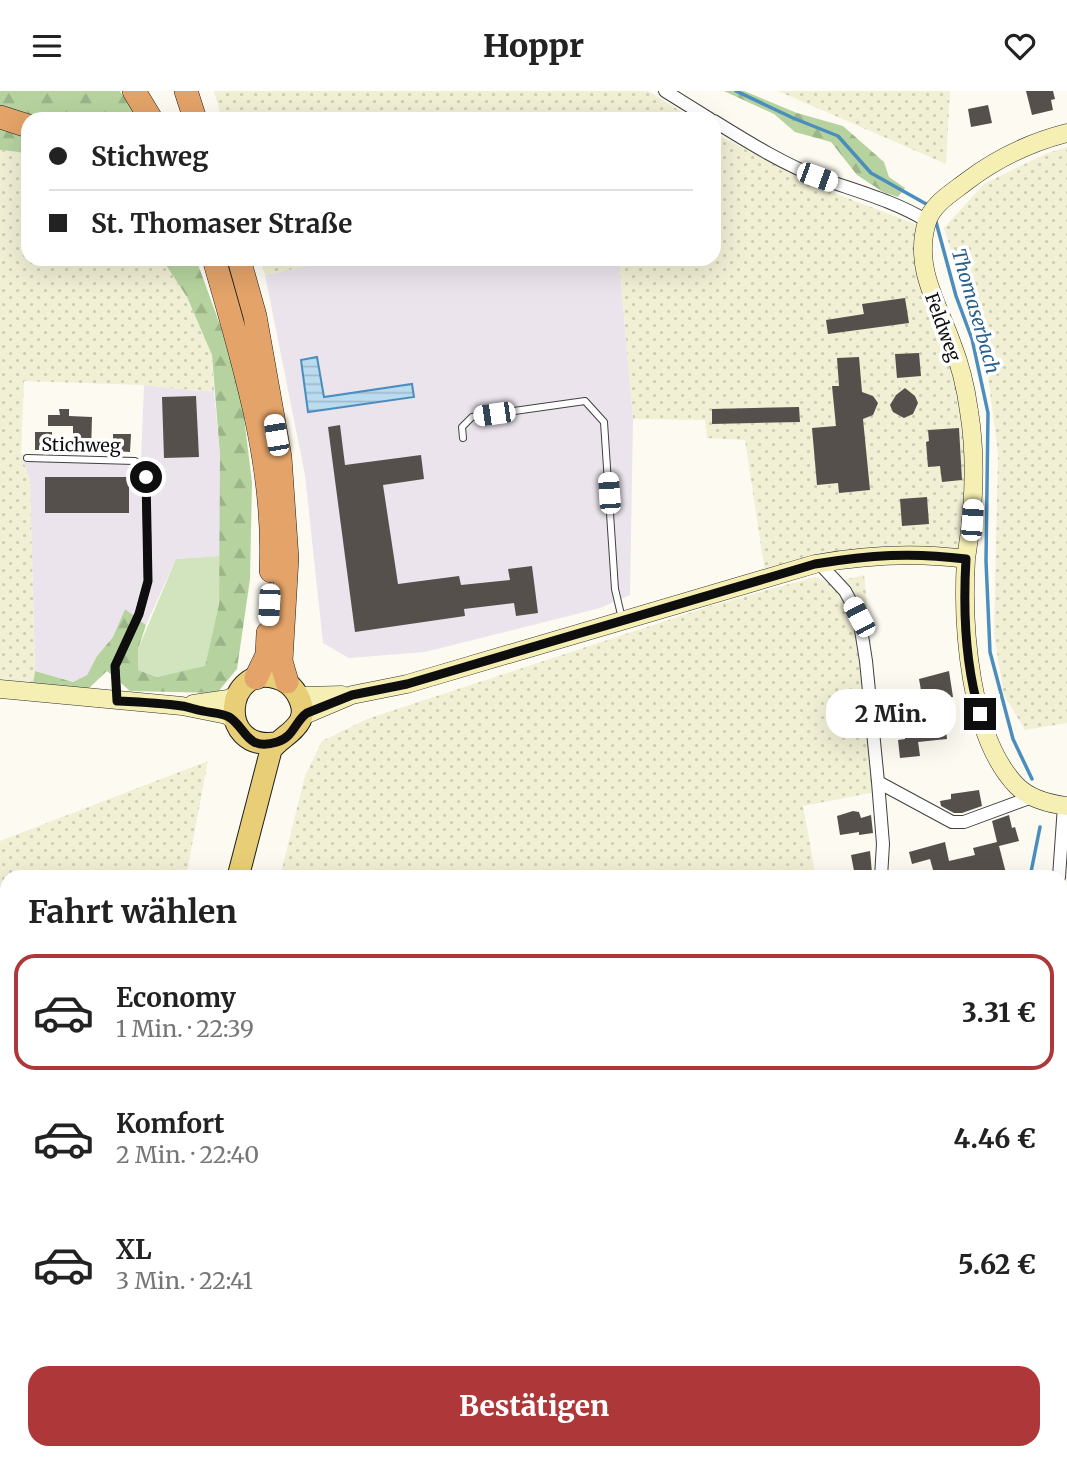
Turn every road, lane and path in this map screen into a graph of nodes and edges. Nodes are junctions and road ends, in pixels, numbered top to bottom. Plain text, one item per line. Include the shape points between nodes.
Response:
1 (134, 91) edge
2 (151, 91) edge
3 (186, 91) edge
4 (666, 91) edge
5 (147, 112) edge
6 (162, 112) edge
7 (193, 112) edge
8 (699, 112) edge
9 (0, 117) edge
10 (21, 124) edge
11 (721, 126) edge
12 (1067, 133) edge
13 (927, 221) junction
14 (205, 266) edge
15 (217, 266) edge
16 (231, 266) edge
17 (241, 266) edge
18 (227, 302) junction
19 (264, 368) junction
20 (463, 438) dead end
21 (27, 458) dead end
22 (966, 559) junction
23 (820, 563) junction
24 (622, 621) junction
25 (257, 678) junction
26 (292, 688) junction
27 (0, 689) edge
28 (237, 695) junction
29 (352, 695) junction
30 (117, 701) junction
31 (182, 706) junction
32 (300, 717) junction
33 (236, 722) junction
34 (249, 739) junction
35 (276, 743) junction
36 (878, 782) junction
37 (1032, 797) junction
38 (256, 801) junction
39 (1065, 806) edge
40 (240, 870) edge
41 (881, 870) edge
42 (1060, 870) edge

1 - 5 highway
2 - 6 highway
3 - 7 highway
4 - 8 street
9 - 10 highway
11 - 13 street via 817,177
12 - 13 main road via 974,175 939,204
13 - 22 main road, Feldweg via 922,253 929,289 953,345 969,410 975,492
14 - 18 highway
15 - 18 highway
16 - 19 highway
17 - 19 highway
18 - 25 highway via 250,381 268,492 272,556 267,655
19 - 26 highway via 285,510 281,661
20 - 24 lane via 462,427 472,417 584,401 604,422 615,589
21 - 30 lane, Stichweg via 135,461 142,466 148,581 139,614 115,666
22 - 23 main road via 880,555
22 - 37 main road, Feldweg via 965,620 975,699 1005,771
23 - 24 main road
23 - 36 street via 845,591 859,617
24 - 29 main road via 407,684
25 - 26 main road via 272,677
25 - 28 main road
26 - 29 main road via 304,696
26 - 32 main road via 301,705
27 - 30 main road
28 - 31 main road
28 - 33 main road
29 - 32 main road
30 - 31 main road
31 - 33 main road via 227,715
32 - 35 main road via 294,731
33 - 34 main road
34 - 35 main road
34 - 38 main road
35 - 38 main road
36 - 37 street via 952,823
36 - 41 street
37 - 39 main road
38 - 40 main road
39 - 42 street

